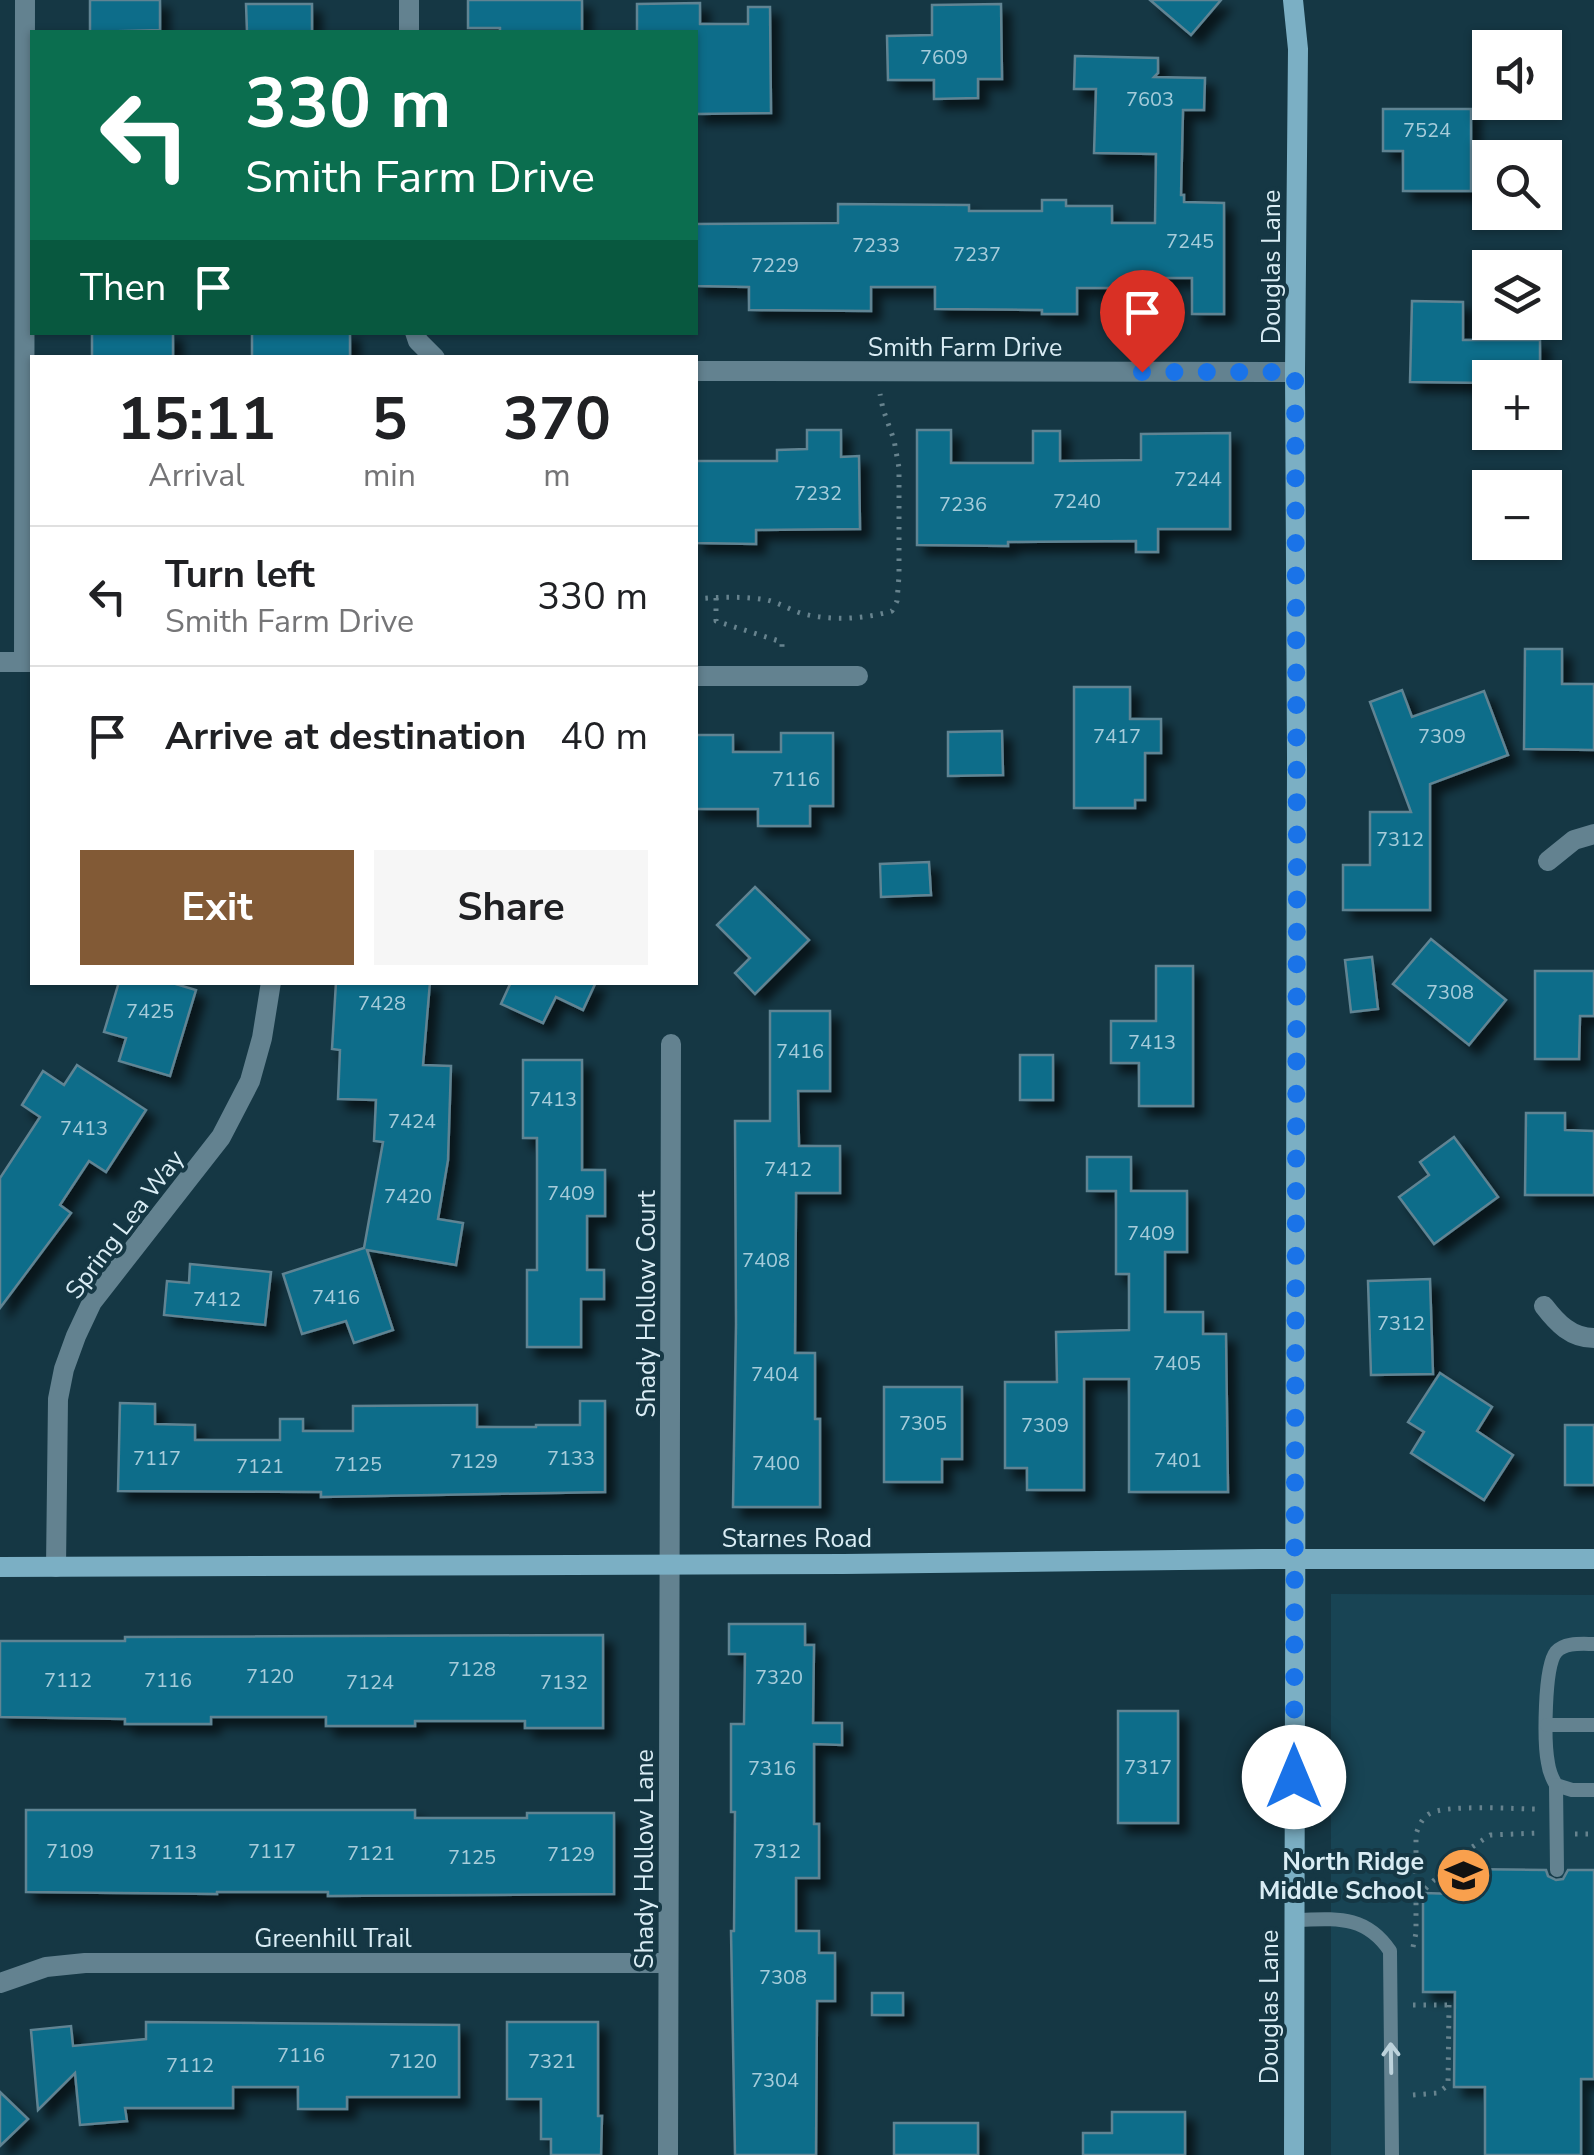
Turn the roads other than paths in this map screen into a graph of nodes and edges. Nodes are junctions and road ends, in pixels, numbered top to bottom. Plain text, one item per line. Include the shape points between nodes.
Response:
1 (25, 0) edge
2 (409, 0) edge
3 (1293, 0) edge
4 (409, 30) edge
5 (416, 335) edge
6 (432, 355) edge
7 (698, 371) edge
8 (1295, 372) junction
9 (0, 662) edge
10 (28, 662) edge
11 (698, 676) edge
12 (858, 676) dead end
13 (1594, 834) edge
14 (1548, 861) dead end
15 (271, 985) edge
16 (671, 1044) dead end
17 (1544, 1306) dead end
18 (1594, 1338) edge
19 (1294, 1558) junction
20 (1594, 1558) edge
21 (671, 1563) junction
22 (0, 1567) edge
23 (56, 1567) junction
24 (1594, 1644) edge
25 (1547, 1724) junction
26 (1594, 1725) edge
27 (1556, 1785) junction
28 (1594, 1790) edge
29 (1557, 1870) dead end
30 (1294, 1920) junction
31 (668, 1964) junction
32 (0, 1982) edge
33 (668, 2155) edge
34 (1294, 2155) edge
35 (1392, 2155) edge

1 - 10 street
2 - 4 street
3 - 8 street, Douglas Lane
5 - 6 street
7 - 8 street, Smith Farm Drive
8 - 19 street, Douglas Lane
9 - 10 street
11 - 12 street
13 - 14 street
15 - 23 street, Spring Lea Way via 250,1081 221,1136 92,1302 76,1336 58,1399
16 - 21 street, Shady Hollow Court
17 - 18 street via 1559,1325
19 - 20 street, Starnes Road
19 - 21 street, Starnes Road
19 - 30 street, Douglas Lane
21 - 23 street, Starnes Road
21 - 31 street, Shady Hollow Lane
22 - 23 street, Starnes Road
24 - 25 lane via 1557,1651 1547,1674
25 - 26 lane
25 - 27 lane via 1547,1759
27 - 28 lane
27 - 29 lane
30 - 34 street, Douglas Lane
35 -> 30 lane via 1390,1950 1357,1922
31 - 32 street, Greenhill Trail via 85,1962
31 - 33 street, Shady Hollow Lane

